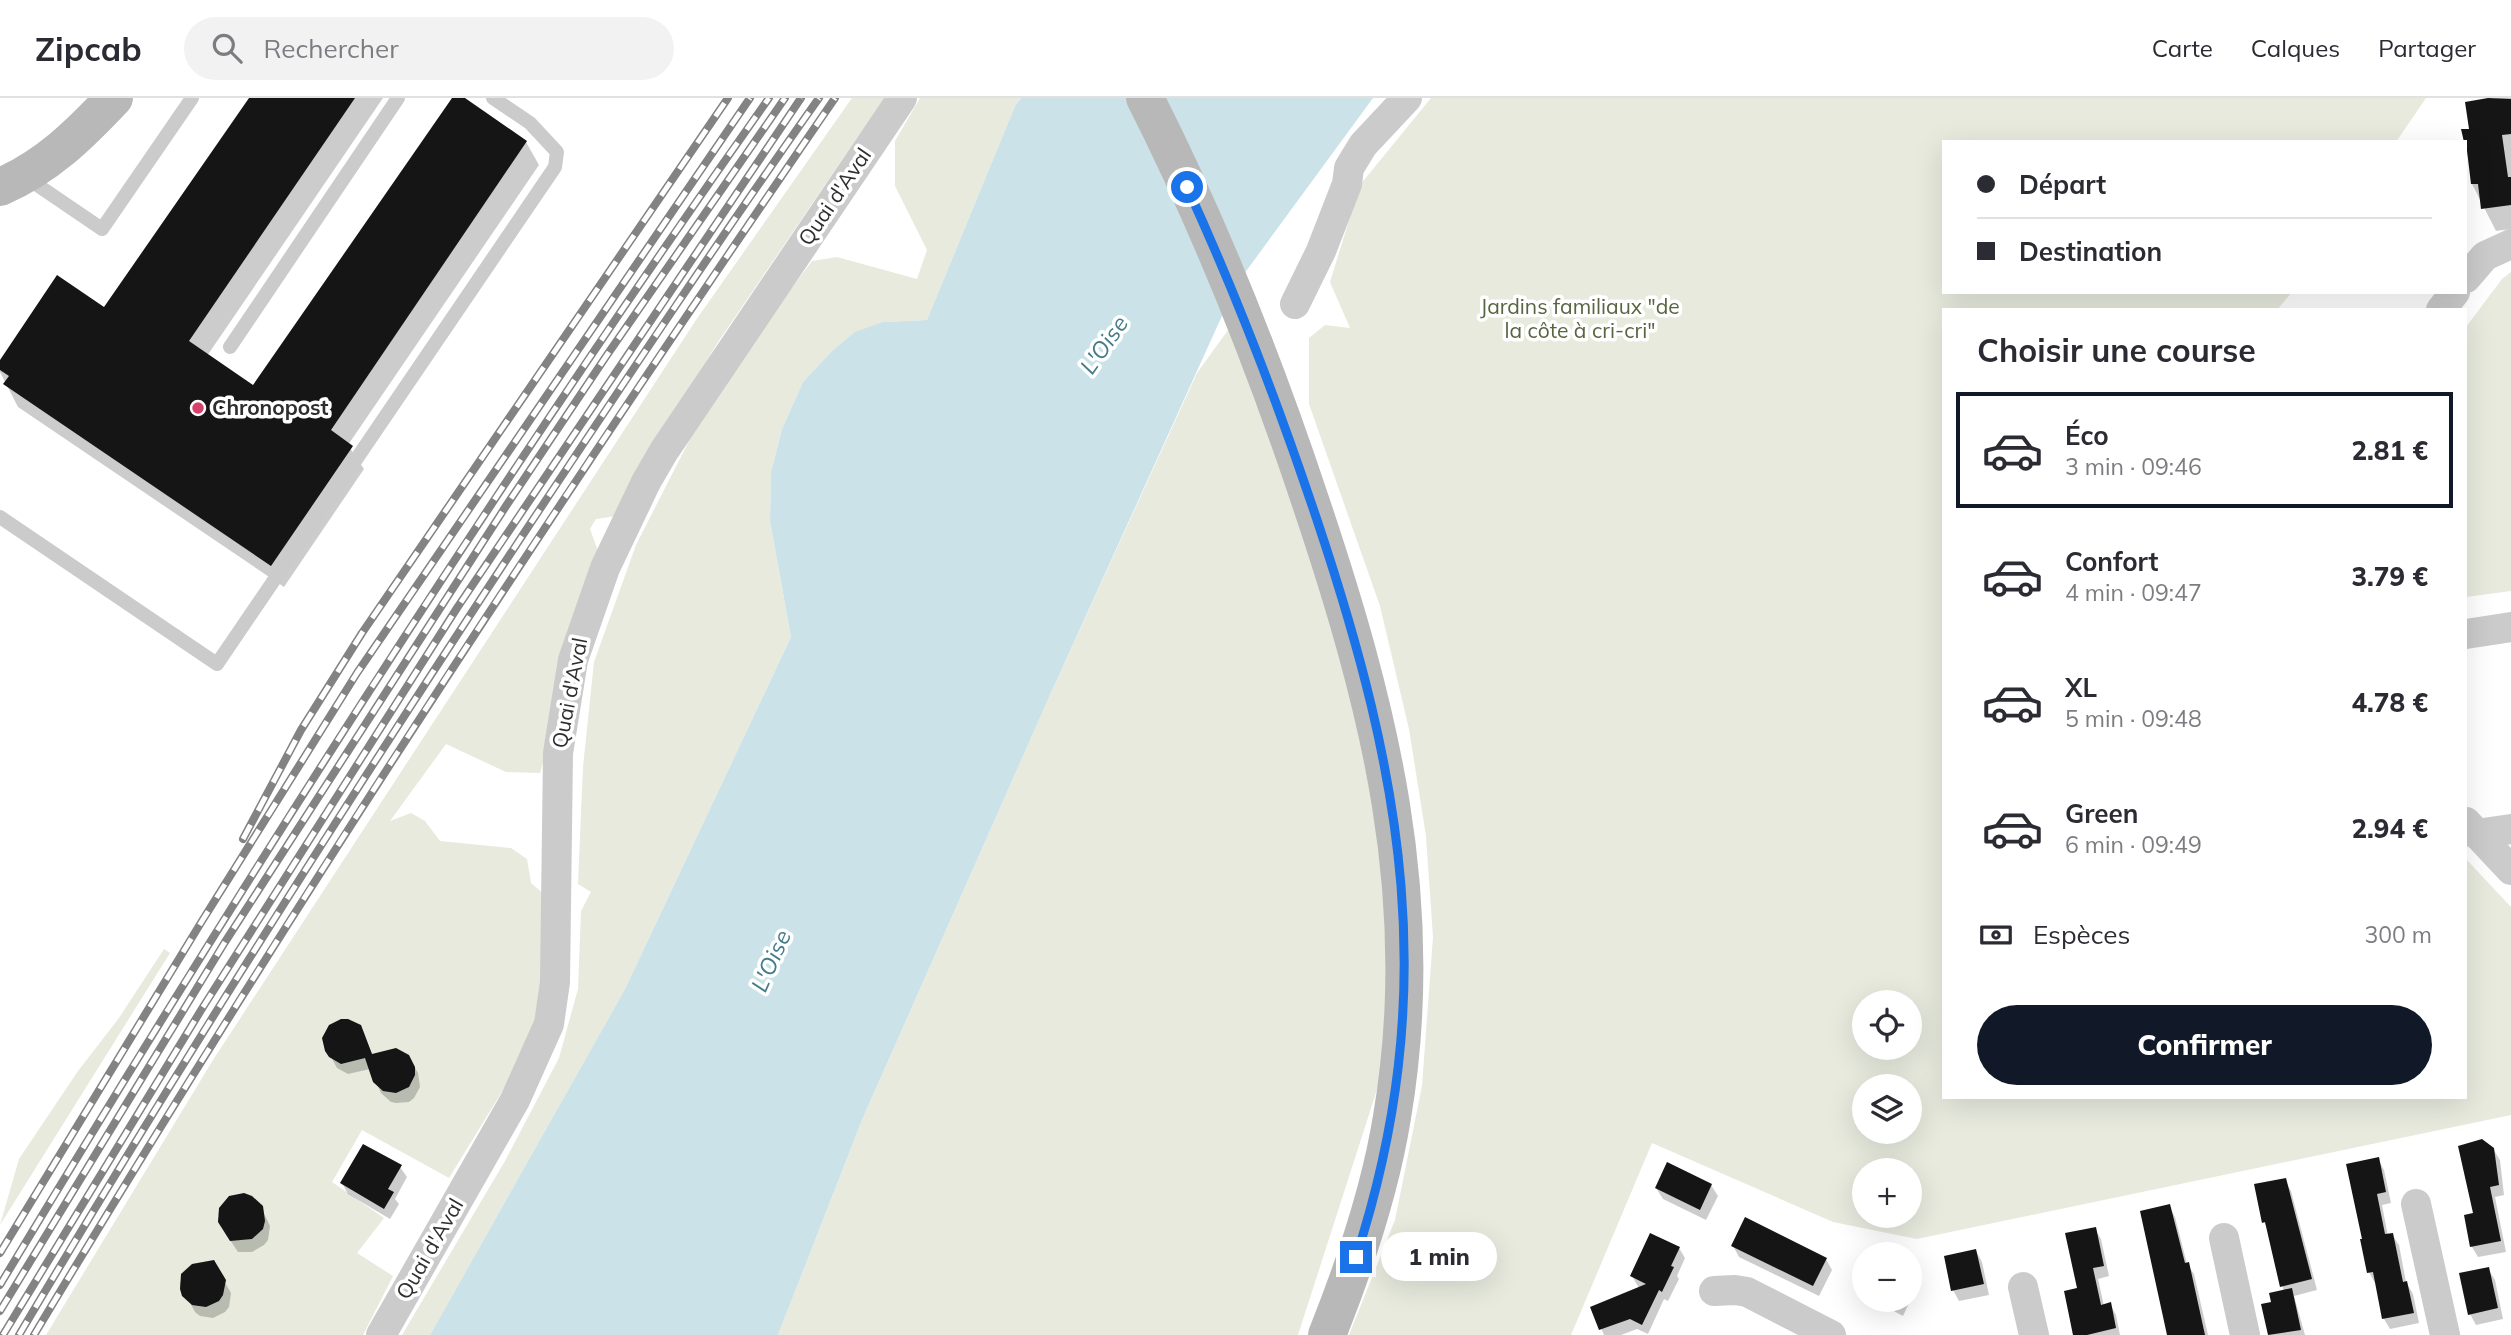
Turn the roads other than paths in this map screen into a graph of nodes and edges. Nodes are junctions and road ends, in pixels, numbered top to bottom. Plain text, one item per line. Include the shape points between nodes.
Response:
1 (114, 98) edge
2 (192, 98) edge
3 (398, 98) edge
4 (493, 98) edge
5 (902, 98) edge
6 (1145, 98) edge
7 (1407, 98) edge
8 (12, 181) edge
9 (2511, 244) edge
10 (2467, 277) edge
11 (2453, 294) edge
12 (1295, 304) dead end
13 (2443, 308) edge
14 (230, 346) dead end
15 (0, 517) edge
16 (2511, 627) edge
17 (2467, 634) edge
18 (2471, 828) edge
19 (2511, 829) edge
20 (2511, 870) edge
21 (2416, 1204) dead end
22 (2224, 1238) dead end
23 (2023, 1287) dead end
24 (1714, 1291) dead end
25 (381, 1335) edge
26 (1328, 1335) edge
27 (1830, 1335) edge
28 (2034, 1335) edge
29 (2245, 1335) edge
30 (2445, 1335) edge

1 - 8 main road via 62,150
2 - 8 lane via 102,229
3 - 14 lane
4 - 15 lane via 530,123 557,152 555,167 217,664
5 - 25 street, Quai d'Aval via 664,451 605,568 573,660 558,754 555,972 549,1024 500,1128
6 - 26 main road via 1228,276 1302,475 1350,622 1374,712 1395,822 1404,909 1400,1063 1365,1231
7 - 12 street via 1363,145 1349,168 1321,251
9 - 10 street via 2485,256
11 - 13 street
16 - 17 street
18 - 19 street
18 - 20 street
21 - 30 street
22 - 29 street
23 - 28 street
24 - 27 street via 1747,1292

